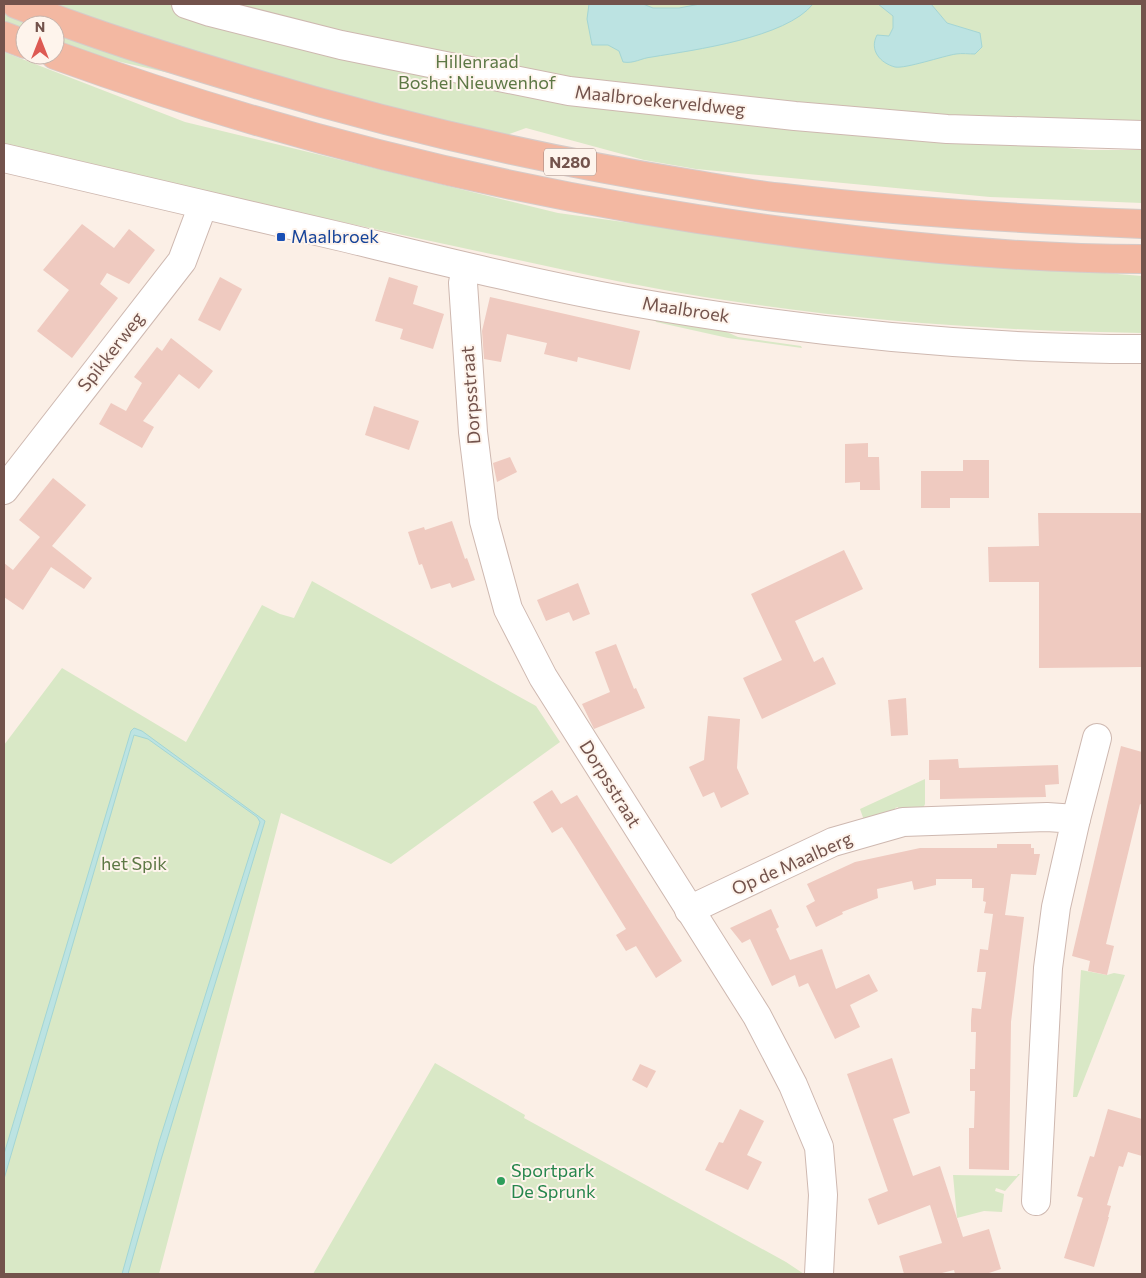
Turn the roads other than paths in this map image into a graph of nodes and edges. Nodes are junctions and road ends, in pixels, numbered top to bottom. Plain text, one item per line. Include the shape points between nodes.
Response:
1 (16, 4) edge
2 (203, 7) edge
3 (65, 57) edge
4 (1142, 135) edge
5 (4, 158) edge
6 (203, 205) junction
7 (1142, 224) edge
8 (1142, 259) edge
9 (466, 268) junction
10 (1142, 349) edge
11 (4, 490) edge
12 (1097, 738) dead end
13 (1076, 819) junction
14 (689, 910) junction
15 (1036, 1201) dead end
16 (819, 1274) edge

1 - 7 highway, N280 via 171,59 306,99 423,130 574,163 782,198 975,216
2 - 4 street, Maalbroekerveldweg via 341,45 569,91 947,129
3 - 8 highway, N280 via 291,132 487,180 645,211 896,245
5 - 6 street, Maalbroek
6 - 9 street, Maalbroek
6 - 11 street, Spikkerweg via 182,262
9 - 10 street, Maalbroek via 630,301 773,323 924,339 1039,347
9 - 14 street, Dorpsstraat via 463,283 473,432 484,521 508,609 543,677
12 - 13 street
13 - 14 street, Op de Maalberg via 1047,817 903,822 833,842
13 - 15 street via 1056,907 1048,968
14 - 16 street, Dorpsstraat via 757,1016 794,1085 819,1147 823,1195

